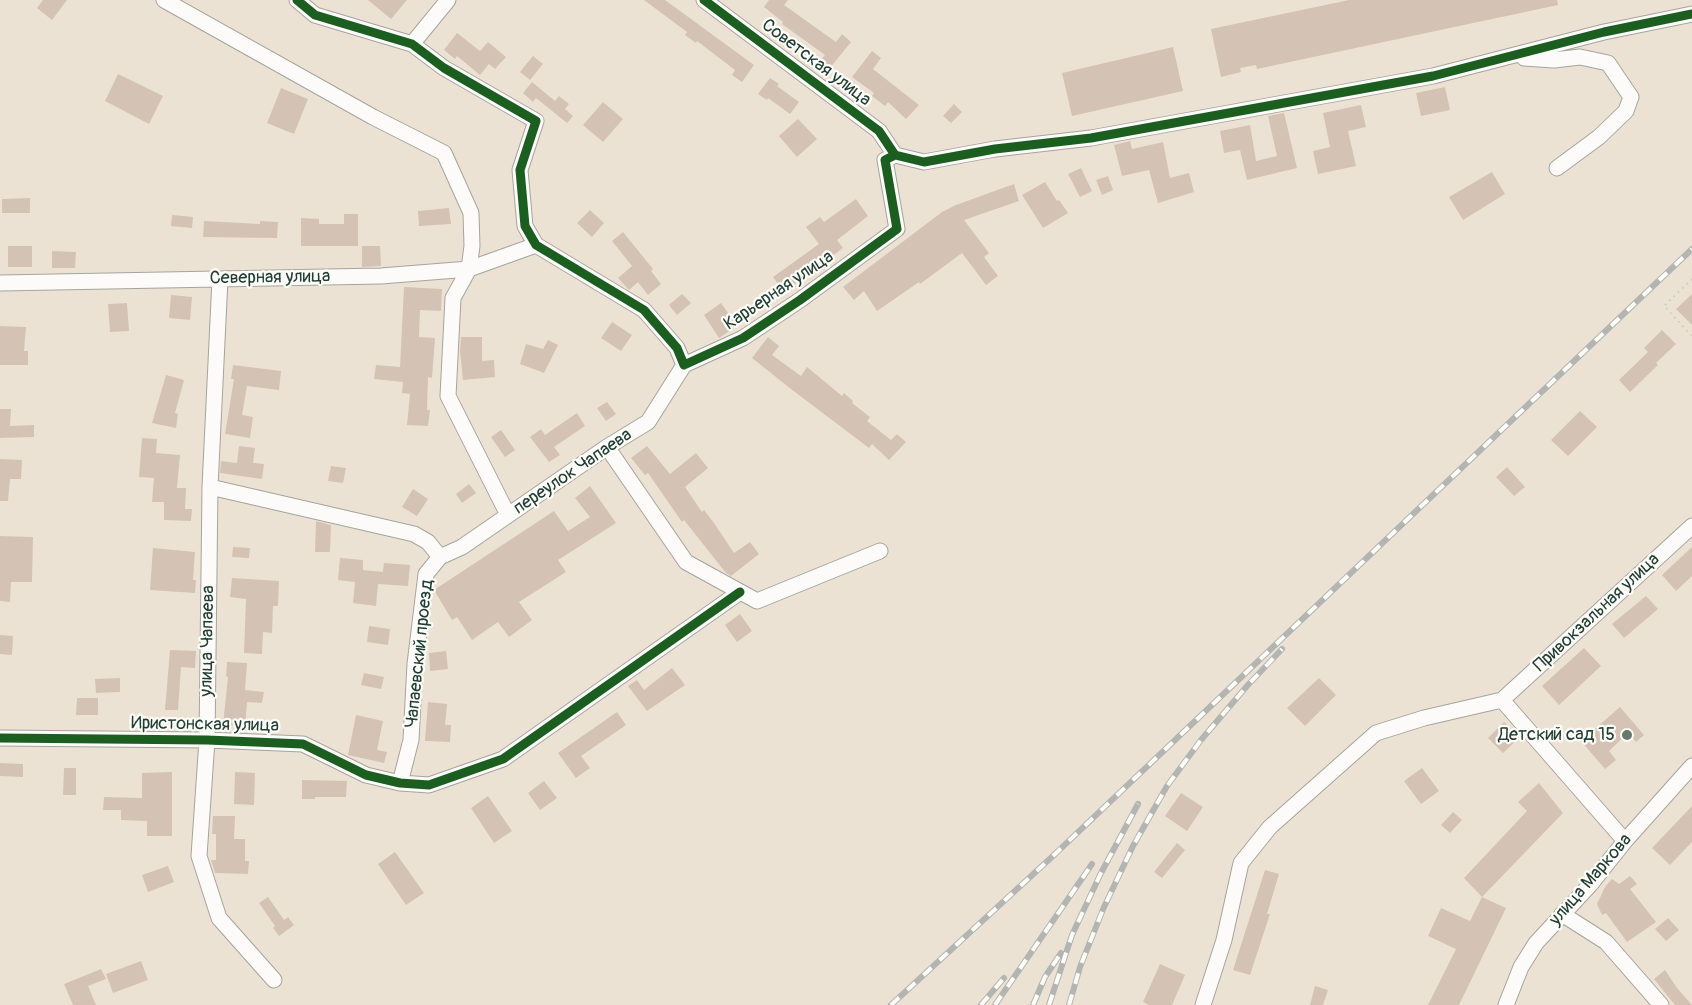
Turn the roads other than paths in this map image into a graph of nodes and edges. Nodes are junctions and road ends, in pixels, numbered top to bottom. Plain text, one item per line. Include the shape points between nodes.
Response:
1 (164, 0) edge
2 (297, 0) edge
3 (448, 0) edge
4 (704, 0) edge
5 (1692, 14) edge
6 (412, 44) junction
7 (1510, 57) junction
8 (895, 155) junction
9 (1557, 168) dead end
10 (536, 246) junction
11 (469, 269) junction
12 (220, 279) junction
13 (0, 283) edge
14 (684, 365) junction
15 (607, 447) junction
16 (210, 487) junction
17 (508, 515) junction
18 (1692, 526) edge
19 (880, 551) dead end
20 (440, 557) junction
21 (740, 592) junction
22 (1502, 700) junction
23 (0, 738) edge
24 (207, 740) junction
25 (1692, 766) edge
26 (400, 783) junction
27 (1625, 841) junction
28 (1562, 914) junction
29 (274, 980) dead end
30 (1203, 1005) edge
31 (1506, 1005) edge
32 (1661, 1005) edge

1 - 11 street via 444,153 471,213
2 - 6 street via 315,15
3 - 6 street
4 - 8 street, Советская улица via 879,131
5 - 7 street
6 - 10 street via 444,68 536,121 520,170 525,226
7 - 8 street via 1433,76 1091,138 924,162
7 - 9 street via 1580,57 1608,63 1630,97 1626,111
8 - 14 street, Карьерная улица via 885,160 897,229 742,338
10 - 11 street, Северная улица
10 - 14 street via 644,310 677,348
11 - 12 street, Северная улица via 381,276
11 - 17 street via 453,298 448,396
12 - 13 street, Северная улица
12 - 16 street, улица Чапаева
14 - 15 street, переулок Чапаева via 648,422
15 - 17 street, переулок Чапаева
15 - 21 street via 686,562
16 - 20 street, Чапаевский проезд via 414,534 428,542
16 - 24 street, улица Чапаева
17 - 20 street, переулок Чапаева via 462,547
18 - 22 street, Привокзальная улица
19 - 21 street via 757,601
20 - 26 street, Чапаевский проезд via 426,574 411,740
21 - 26 street, Иристонская улица via 503,759 429,784
22 - 27 street
22 - 30 street, Привокзальная улица via 1376,734 1270,826 1241,863 1224,940
23 - 24 street, Иристонская улица
24 - 26 street, Иристонская улица via 303,744 366,775
24 - 29 street, улица Чапаева via 199,856 219,918
25 - 27 street, улица Маркова
27 - 28 street, улица Маркова
28 - 31 street, улица Маркова via 1521,967
28 - 32 street via 1606,942

